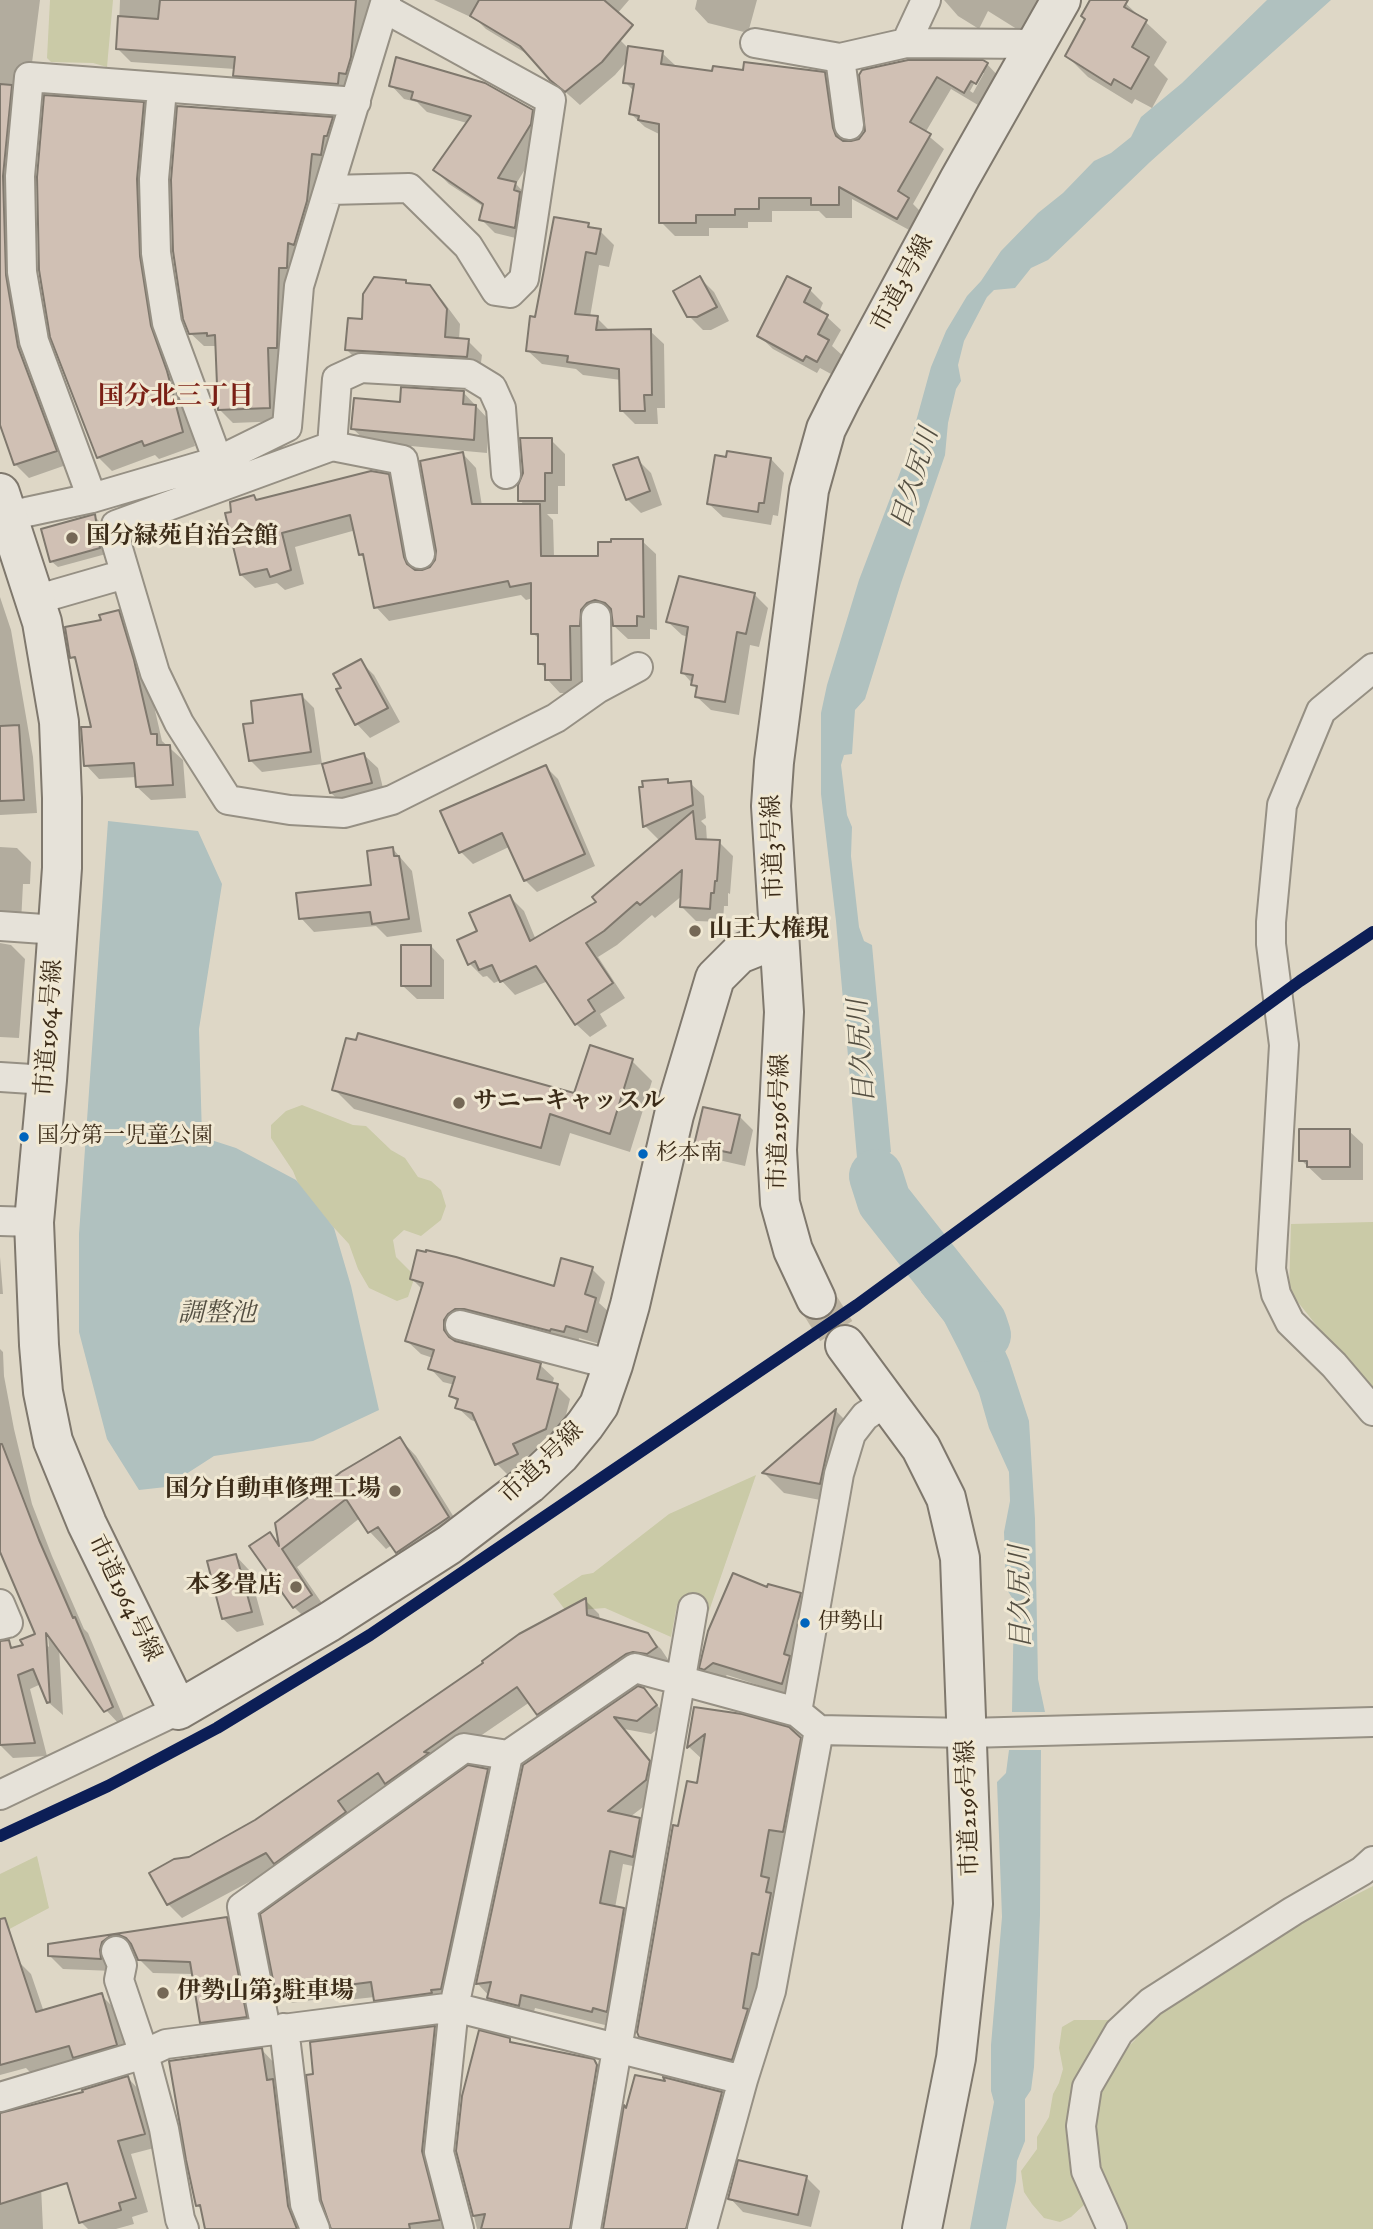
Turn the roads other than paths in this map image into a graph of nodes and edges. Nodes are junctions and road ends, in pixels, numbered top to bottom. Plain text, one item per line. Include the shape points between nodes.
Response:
1 (926, 0) edge
2 (1061, 0) edge
3 (385, 4) edge
4 (755, 43) dead end
5 (906, 43) junction
6 (1035, 44) junction
7 (840, 58) junction
8 (162, 89) junction
9 (356, 102) junction
10 (849, 125) dead end
11 (329, 190) junction
12 (332, 446) junction
13 (218, 461) junction
14 (506, 474) dead end
15 (92, 498) junction
16 (4, 505) edge
17 (420, 554) dead end
18 (125, 574) junction
19 (35, 600) junction
20 (596, 617) dead end
21 (638, 667) dead end
22 (1373, 668) edge
23 (597, 689) junction
24 (0, 926) edge
25 (58, 930) junction
26 (779, 938) junction
27 (0, 1077) edge
28 (47, 1080) junction
29 (17, 1221) edge
30 (817, 1299) tunnel mouth
31 (460, 1325) dead end
32 (845, 1345) tunnel mouth
33 (613, 1365) junction
34 (886, 1402) junction
35 (1373, 1411) edge
36 (693, 1608) dead end
37 (679, 1679) junction
38 (178, 1710) junction
39 (797, 1712) junction
40 (1373, 1722) edge
41 (818, 1730) junction
42 (979, 1733) junction
43 (508, 1755) junction
44 (0, 1795) edge
45 (1373, 1861) edge
46 (116, 1951) dead end
47 (454, 2007) junction
48 (275, 2029) junction
49 (616, 2048) junction
50 (144, 2054) junction
51 (743, 2080) junction
52 (0, 2097) edge
53 (184, 2229) edge
54 (315, 2229) edge
55 (459, 2229) edge
56 (586, 2229) edge
57 (702, 2229) edge
58 (922, 2229) edge
59 (1112, 2229) edge

1 - 5 street
2 - 6 street, 市道3号線
3 - 9 street
3 - 11 street via 551,100 524,279 510,293 496,291 468,247 409,188
4 - 7 street
5 - 6 street
5 - 7 street
6 - 26 street, 市道3号線 via 841,399 816,460 797,570 771,795
7 - 10 street
8 - 9 street
8 - 13 street via 154,179 156,253 167,323
8 - 15 street via 29,77 20,176 22,272 34,341
9 - 11 street
11 - 13 street via 299,286 287,427
12 - 14 street via 337,379 362,368 469,374 492,388 501,408
12 - 17 street via 403,460
12 - 18 street via 116,525 114,535
13 - 15 street
15 - 16 street
16 - 19 street, 市道1964号線
18 - 19 street
18 - 23 street via 155,673 178,723 228,800 344,813 392,800 556,718
19 - 25 street, 市道1964号線 via 59,722 62,845
20 - 23 street
21 - 23 street
22 - 35 street via 1321,711 1282,805 1271,922 1283,1045 1271,1269 1290,1322
24 - 25 street
25 - 28 street, 市道1964号線
26 - 30 street, 市道2196号線 via 783,1012 777,1150 780,1203 793,1250
26 - 33 street, 市道3号線 via 739,954 715,978 674,1115
27 - 28 street
28 - 29 street, 市道1964号線
29 - 38 street, 市道1964号線 via 53,1441 86,1524
31 - 33 street
32 - 34 street, 市道2196号線
33 - 38 street, 市道3号線 via 599,1405 560,1455 482,1522 329,1622
34 - 39 street via 865,1416 852,1434 839,1474
34 - 42 street, 市道2196号線 via 921,1448 946,1498 960,1558
36 - 37 street
37 - 39 street
37 - 43 street via 635,1668
37 - 49 street
38 - 44 street, 市道3号線
39 - 41 street
40 - 42 street
41 - 42 street
41 - 51 street via 771,1991
42 - 58 street, 市道2196号線 via 973,1904 956,2058
43 - 47 street
43 - 48 street via 464,1748 242,1907
45 - 59 street via 1152,2002 1119,2032 1087,2087 1082,2126 1086,2171
46 - 50 street via 122,1965 119,1980
47 - 48 street
47 - 49 street
47 - 55 street via 439,2152
48 - 50 street via 166,2044
48 - 54 street via 305,2204
49 - 51 street
49 - 56 street
50 - 52 street
50 - 53 street
51 - 57 street

